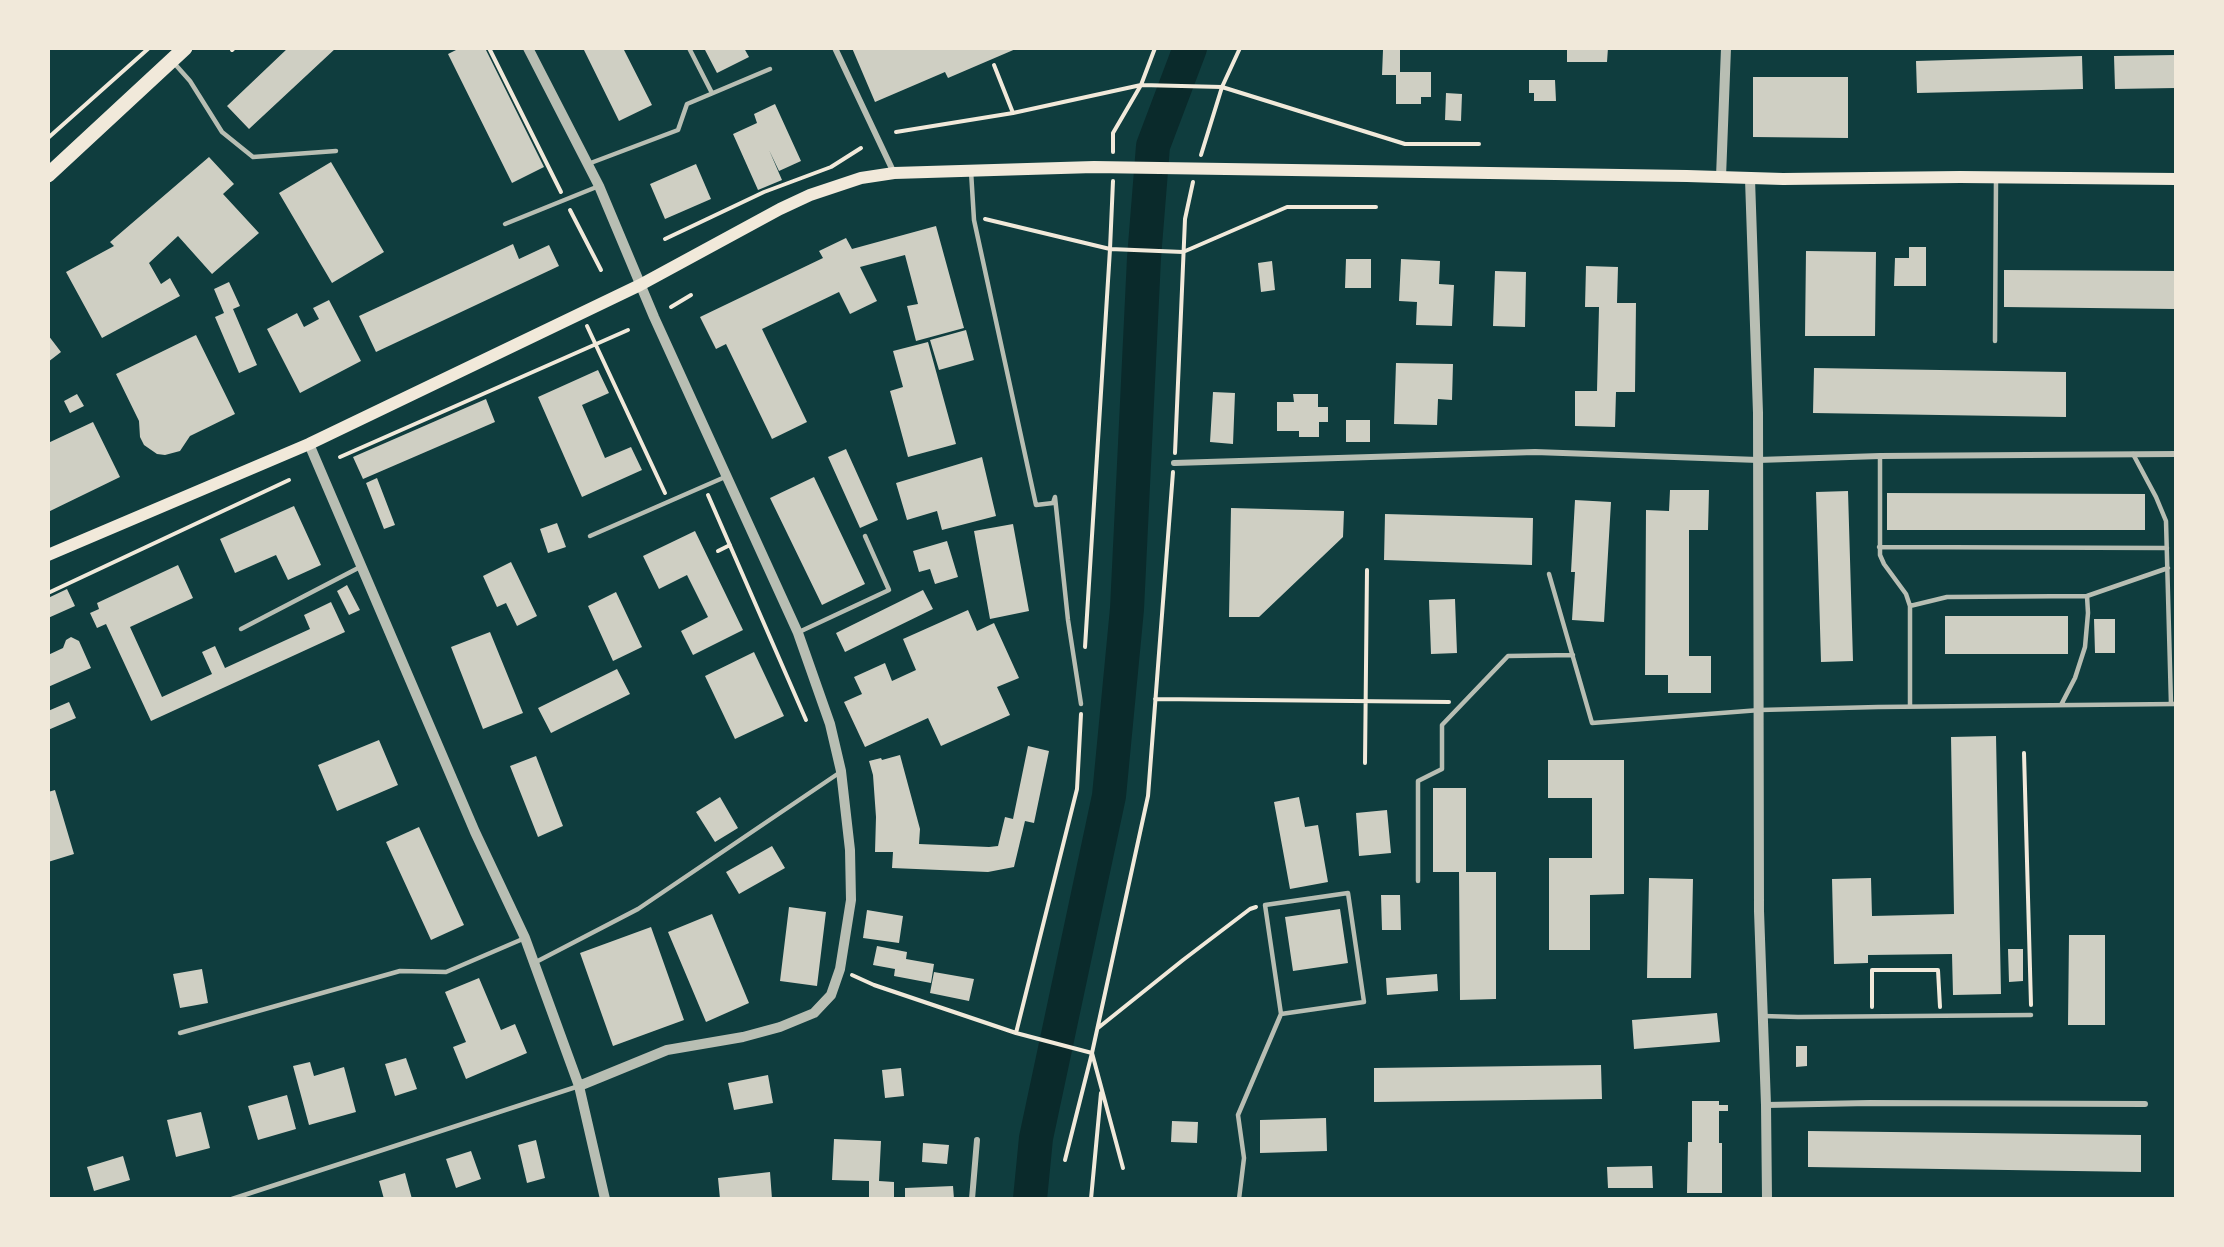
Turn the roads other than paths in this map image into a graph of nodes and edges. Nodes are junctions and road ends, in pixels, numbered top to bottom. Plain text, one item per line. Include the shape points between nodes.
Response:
1 (185, 48) edge
2 (528, 48) edge
3 (689, 48) edge
4 (836, 48) edge
5 (1726, 48) edge
6 (172, 60) junction
7 (770, 69) dead end
8 (712, 93) junction
9 (336, 151) dead end
10 (588, 164) junction
11 (971, 171) junction
12 (894, 172) junction
13 (48, 175) edge
14 (1722, 177) junction
15 (1996, 178) junction
16 (1750, 179) junction
17 (2176, 179) edge
18 (598, 186) junction
19 (505, 224) dead end
20 (640, 285) junction
21 (1995, 341) dead end
22 (309, 444) junction
23 (2133, 454) junction
24 (2176, 454) edge
25 (1880, 456) junction
26 (1758, 460) junction
27 (1174, 463) road end
28 (725, 477) junction
29 (590, 536) dead end
30 (865, 536) dead end
31 (1880, 547) junction
32 (2168, 548) junction
33 (48, 555) edge
34 (362, 566) junction
35 (2168, 568) junction
36 (1549, 574) dead end
37 (2087, 596) junction
38 (1910, 606) junction
39 (241, 629) dead end
40 (798, 633) junction
41 (1573, 655) junction
42 (2174, 704) edge
43 (1081, 705) road end
44 (2061, 705) junction
45 (1910, 706) junction
46 (1760, 710) junction
47 (841, 771) junction
48 (1418, 881) dead end
49 (525, 938) junction
50 (534, 963) junction
51 (1281, 1014) junction
52 (2031, 1015) road end
53 (1763, 1016) junction
54 (180, 1033) dead end
55 (579, 1086) junction
56 (2145, 1104) dead end
57 (1766, 1105) junction
58 (977, 1140) dead end
59 (232, 1199) edge
60 (605, 1199) edge
61 (972, 1199) edge
62 (1239, 1199) edge
63 (1767, 1199) edge

1 - 6 main road
2 - 10 street
3 - 8 lane
4 - 12 street
5 - 14 street
6 - 9 lane via 222,132 253,157
6 - 13 main road
7 - 8 lane
8 - 10 lane via 687,104 678,130
10 - 18 street
11 - 12 main road
11 - 14 main road via 1094,167
11 - 43 lane via 974,220 1036,505 1053,503 1055,497
12 - 20 main road via 810,195
14 - 16 main road
15 - 16 main road
15 - 17 main road
15 - 21 lane
16 - 26 street
18 - 19 lane
18 - 20 street
20 - 22 main road
20 - 28 street
22 - 33 main road
22 - 34 street
23 - 24 street
23 - 25 street
23 - 32 lane via 2164,513
25 - 26 street
25 - 31 lane
26 - 27 street via 1535,452
26 - 46 street
28 - 29 lane
28 - 40 street
30 - 40 lane via 890,590
31 - 32 lane
31 - 38 lane via 1884,564
32 - 35 lane
34 - 39 lane
34 - 49 street via 475,832
35 - 37 lane
35 - 42 lane
36 - 41 lane
37 - 38 lane via 1947,597
37 - 44 lane via 2085,647
38 - 45 lane
40 - 47 street via 830,724
41 - 46 lane via 1592,723
41 - 48 lane via 1508,656 1442,724 1442,769 1418,781
42 - 44 lane
44 - 45 lane
45 - 46 lane
46 - 53 street
47 - 50 lane via 638,909
47 - 55 street via 851,900 840,969 831,995 814,1013 798,1021 743,1037 667,1050
49 - 50 street
49 - 54 lane via 446,972 400,971
50 - 55 street
51 - 51 lane via 1364,1002 1348,893 1265,905
51 - 62 lane via 1238,1115 1244,1158
52 - 53 lane
53 - 57 street
55 - 59 lane
55 - 60 street
56 - 57 street
57 - 63 street
58 - 61 street

